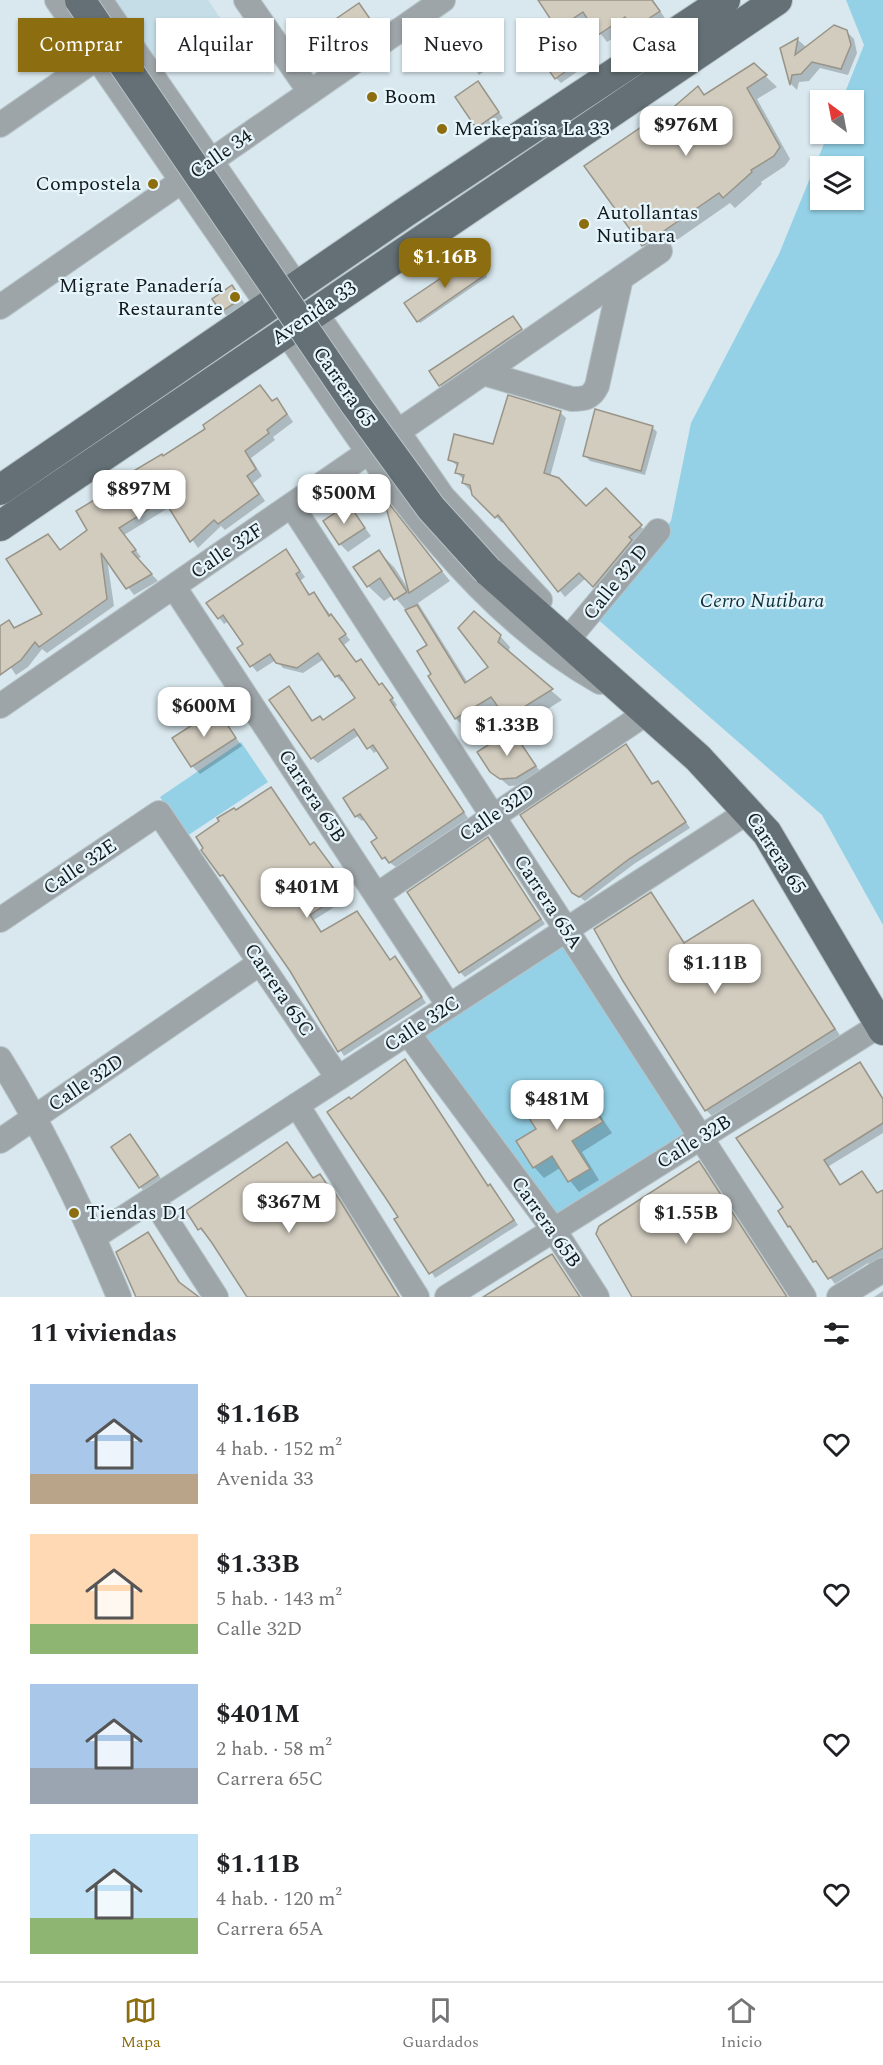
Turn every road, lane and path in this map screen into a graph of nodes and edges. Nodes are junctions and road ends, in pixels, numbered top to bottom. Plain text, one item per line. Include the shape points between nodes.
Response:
1 (57, 0) edge
2 (81, 0) edge
3 (100, 0) edge
4 (246, 0) edge
5 (443, 0) edge
6 (725, 0) edge
7 (777, 0) edge
8 (69, 18) edge
9 (77, 72) edge
10 (107, 72) edge
11 (310, 92) junction
12 (0, 125) edge
13 (211, 161) junction
14 (182, 181) junction
15 (660, 250) dead end
16 (621, 278) junction
17 (297, 286) junction
18 (0, 307) edge
19 (268, 307) junction
20 (315, 312) junction
21 (286, 332) junction
22 (483, 373) junction
23 (398, 432) junction
24 (369, 452) junction
25 (0, 490) edge
26 (292, 506) junction
27 (0, 526) edge
28 (658, 531) dead end
29 (174, 587) junction
30 (574, 632) junction
31 (0, 706) edge
32 (642, 707) junction
33 (749, 811) junction
34 (159, 813) joint
35 (493, 817) junction
36 (377, 895) junction
37 (0, 920) edge
38 (566, 930) junction
39 (260, 963) junction
40 (449, 1006) junction
41 (882, 1028) edge
42 (408, 1033) junction
43 (0, 1059) edge
44 (338, 1078) junction
45 (297, 1105) junction
46 (36, 1117) junction
47 (701, 1138) junction
48 (0, 1141) edge
49 (153, 1199) junction
50 (554, 1230) junction
51 (94, 1237) junction
52 (883, 1270) edge
53 (111, 1294) edge
54 (216, 1297) edge
55 (417, 1297) edge
56 (447, 1297) edge
57 (597, 1297) edge
58 (804, 1297) edge
59 (838, 1297) edge

1 - 8 street
2 - 32 main road, Carrera 65, bridge via 356,405 431,508 488,571
3 - 13 street
4 - 11 street
5 - 11 street, Calle 34
6 - 17 main road, Avenida 33
7 - 20 main road, Avenida 33
9 - 12 street
10 - 14 street
11 - 13 street, Calle 34
13 - 14 street, Calle 34
13 - 17 street
14 - 18 street, Calle 34
14 - 19 street
15 - 16 street, Calle 32F
16 - 22 street, Calle 32F
16 - 22 street via 592,394 572,399
17 - 19 main road, Avenida 33
19 - 25 main road, Avenida 33
20 - 21 main road, Avenida 33
20 - 23 street, Carrera 65
21 - 24 street, Carrera 65
21 - 27 main road, Avenida 33
22 - 23 street, Calle 32F
23 - 24 street, Calle 32F
23 - 30 street, Carrera 65 via 443,496 505,565
24 - 26 street, Calle 32F
24 - 32 street, Carrera 65 via 437,543 502,607 569,664
26 - 29 street, Calle 32F
26 - 35 street, Carrera 65A
28 - 30 street, Calle 32 D
29 - 31 street, Calle 32F
29 - 36 street, Carrera 65B
30 - 32 street, Carrera 65
32 - 33 main road, Carrera 65
32 - 35 street, Calle 32D
33 - 38 street, Calle 32C
33 - 41 main road, Carrera 65 via 767,833
34 - 37 street, Calle 32E
34 - 39 street, Carrera 65C
35 - 36 street, Calle 32D
35 - 38 street, Carrera 65A
36 - 40 street, Carrera 65B
38 - 40 street, Calle 32C
38 - 47 street, Carrera 65A
39 - 44 street, Carrera 65C
39 - 46 street, Calle 32D
40 - 42 street, Calle 32C
41 - 47 street, Calle 32B
42 - 44 street, Calle 32C
42 - 50 street, Carrera 65B
43 - 46 street
44 - 45 street, Calle 32C
45 - 49 street, Calle 32C
45 - 55 street
46 - 48 street, Calle 32D
46 - 51 street
47 - 50 street, Calle 32B
47 - 58 street, Carrera 65A
49 - 51 street, Calle 32C
49 - 54 street
50 - 56 street, Calle 32B
50 - 57 street, Carrera 65B
51 - 53 street
52 - 59 street

